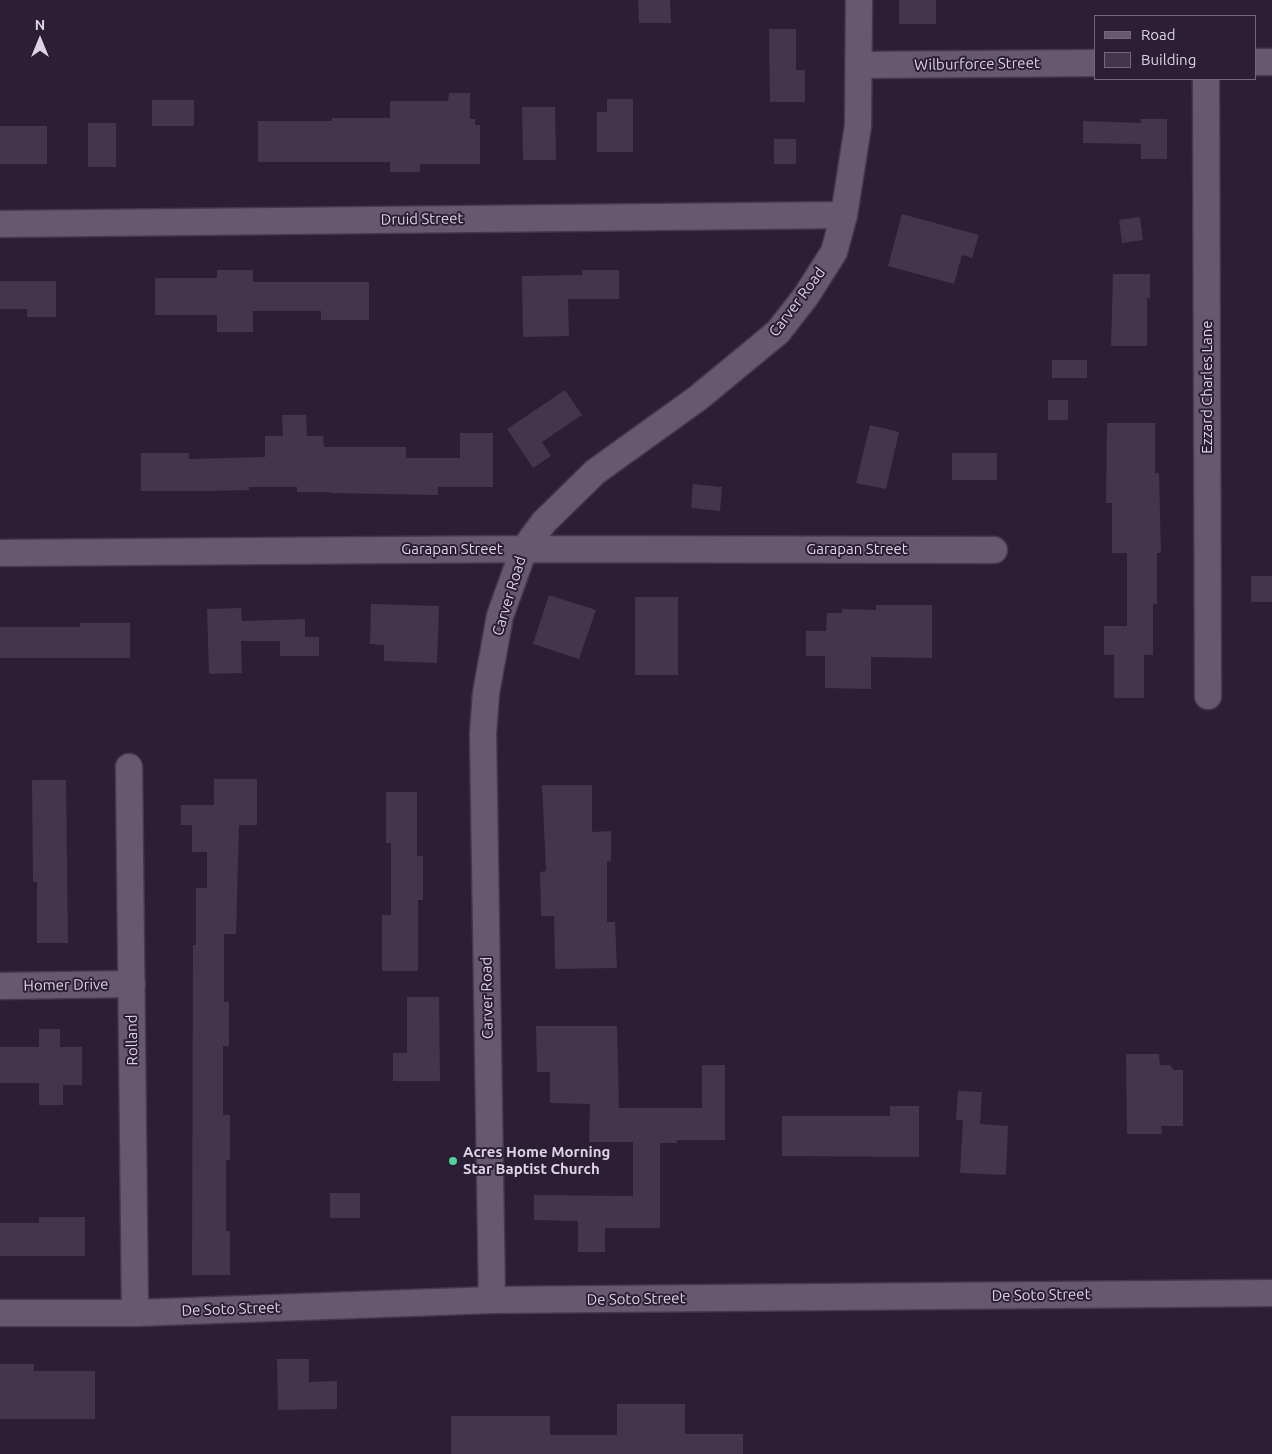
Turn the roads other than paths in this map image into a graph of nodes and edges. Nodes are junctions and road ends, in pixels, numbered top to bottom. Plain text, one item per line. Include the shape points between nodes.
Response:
1 (859, 0) edge
2 (1257, 62) edge
3 (1272, 62) edge
4 (1094, 63) edge
5 (859, 65) junction
6 (1206, 80) edge
7 (844, 215) junction
8 (0, 224) edge
9 (524, 549) junction
10 (994, 550) dead end
11 (0, 554) edge
12 (1208, 696) dead end
13 (129, 767) dead end
14 (132, 984) junction
15 (0, 986) edge
16 (1272, 1293) edge
17 (492, 1300) junction
18 (0, 1313) edge
19 (135, 1313) junction

1 - 5 street, Carver Road
2 - 3 street
4 - 5 street, Wilburforce Street
5 - 7 street, Carver Road via 858,126
6 - 12 street, Ezzard Charles Lane
7 - 8 street, Druid Street
7 - 9 street, Carver Road via 834,252 778,332 698,398 594,472 563,500
9 - 10 street, Garapan Street
9 - 11 street, Garapan Street
9 - 17 street, Carver Road via 500,616 486,693 483,734
13 - 14 street, Rolland
14 - 15 street, Homer Drive
14 - 19 street, Rolland
16 - 17 street, De Soto Street
17 - 19 street, De Soto Street
18 - 19 street, De Soto Street

